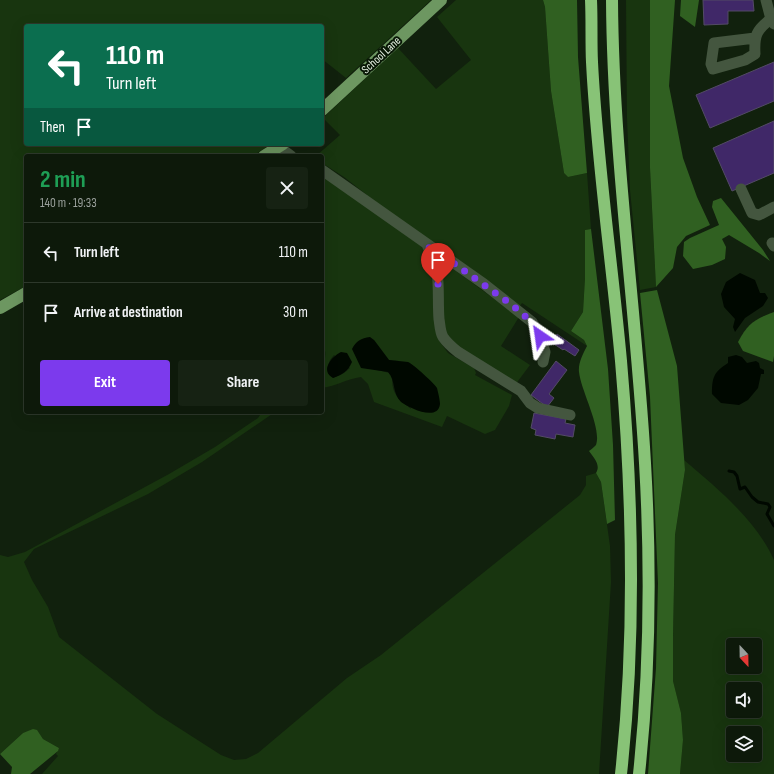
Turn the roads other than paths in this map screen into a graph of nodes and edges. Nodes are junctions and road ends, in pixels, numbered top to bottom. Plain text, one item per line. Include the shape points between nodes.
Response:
1 (441, 0) edge
2 (591, 0) edge
3 (612, 0) edge
4 (766, 0) edge
5 (772, 22) edge
6 (755, 38) dead end
7 (324, 108) edge
8 (280, 146) edge
9 (267, 154) edge
10 (290, 154) edge
11 (324, 171) edge
12 (741, 189) dead end
13 (774, 207) edge
14 (427, 244) junction
15 (24, 294) edge
16 (0, 308) edge
17 (542, 362) dead end
18 (570, 416) dead end
19 (622, 774) edge
20 (639, 774) edge

1 - 7 main road, School Lane
2 - 19 highway via 593,69 621,362 631,538 632,610
3 - 20 highway via 616,119 638,360 648,530 646,668
4 - 5 street
5 - 6 street via 762,26
8 - 9 main road
8 - 10 street
11 - 14 street
12 - 13 street via 752,213 759,215
14 - 17 street via 532,322 545,352
14 - 18 street via 437,270 440,326 449,345 521,391 530,403 538,408
15 - 16 main road

